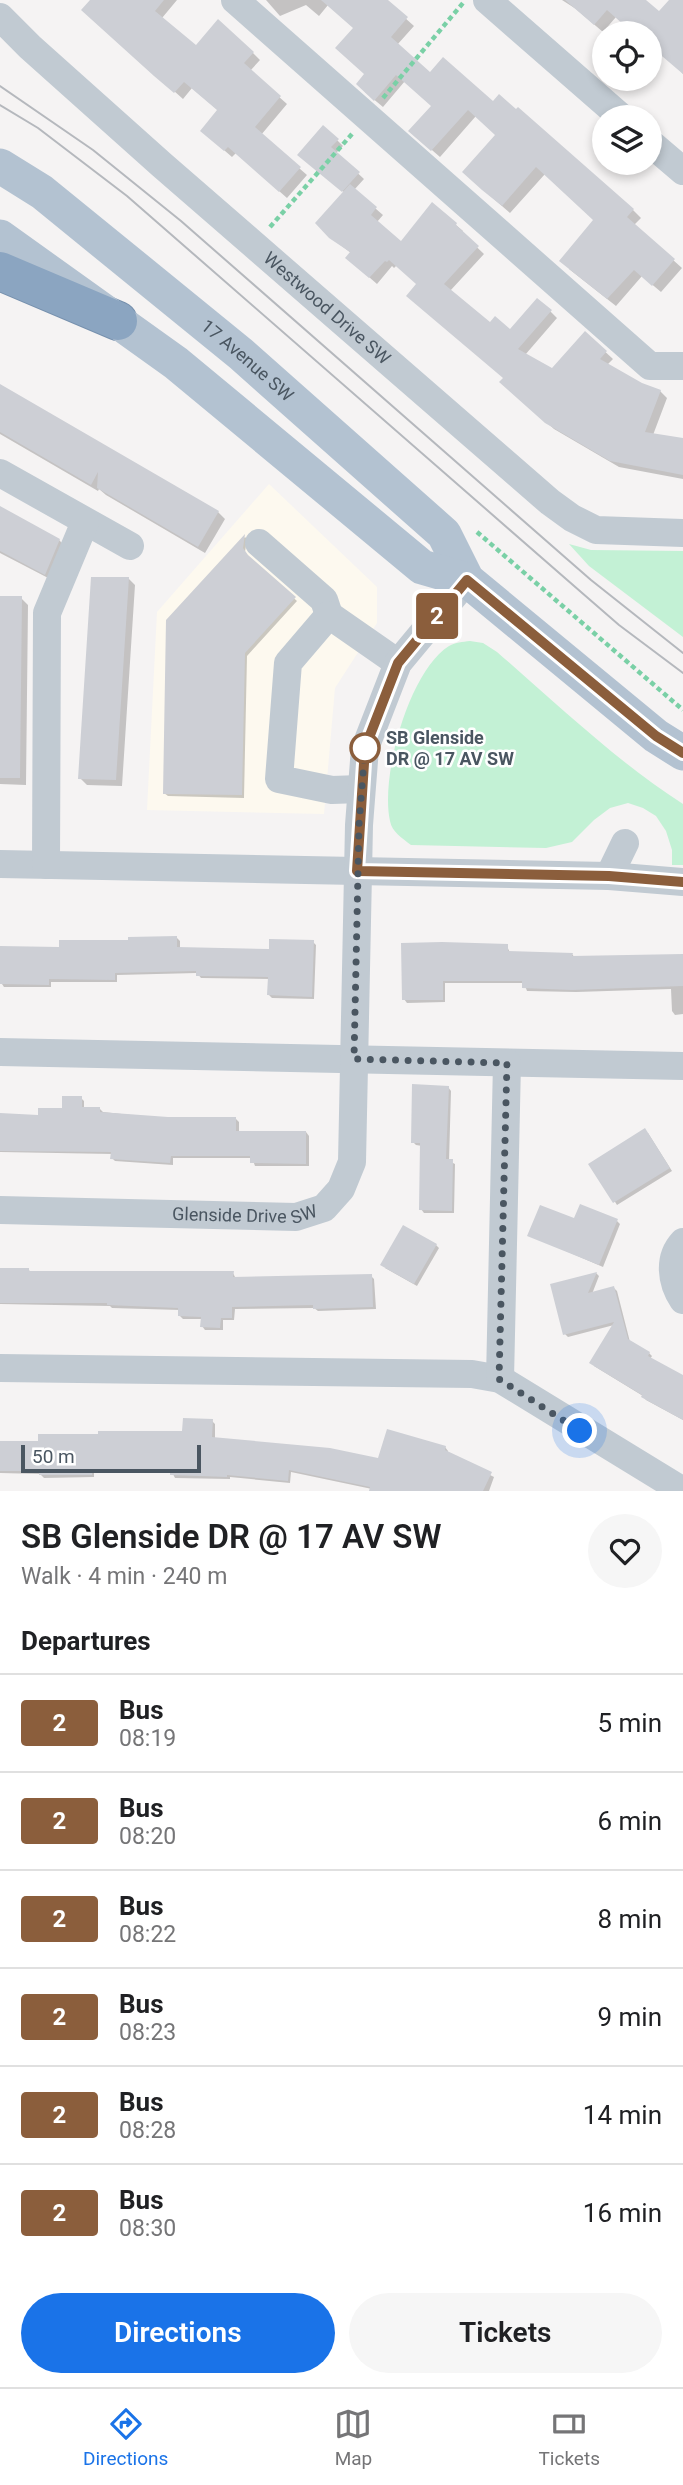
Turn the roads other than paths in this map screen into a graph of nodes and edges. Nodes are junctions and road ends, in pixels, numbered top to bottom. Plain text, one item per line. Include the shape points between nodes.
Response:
1 (235, 0) edge
2 (487, 0) edge
3 (0, 18) edge
4 (607, 105) edge
5 (662, 153) edge
6 (0, 166) edge
7 (683, 171) edge
8 (0, 237) edge
9 (0, 271) edge
10 (118, 321) junction
11 (683, 366) edge
12 (0, 473) edge
13 (85, 522) junction
14 (683, 533) edge
15 (259, 543) dead end
16 (130, 546) dead end
17 (467, 580) junction
18 (329, 615) junction
19 (398, 663) junction
20 (683, 753) edge
21 (360, 789) junction
22 (625, 843) dead end
23 (0, 864) edge
24 (46, 865) junction
25 (357, 871) junction
26 (609, 876) junction
27 (683, 882) edge
28 (0, 1052) edge
29 (354, 1059) junction
30 (507, 1063) junction
31 (683, 1066) edge
32 (0, 1210) edge
33 (683, 1242) edge
34 (683, 1300) edge
35 (0, 1368) edge
36 (499, 1379) junction
37 (683, 1491) edge

1 - 11 street via 650,366
2 - 4 street
3 - 14 street, Westwood Drive SW via 152,156 572,519 596,530
5 - 7 street
6 - 17 main road, 17 Avenue SW via 42,192 241,354 444,534
8 - 10 main road, 17 Avenue SW
9 - 10 highway
10 - 17 main road, 17 Avenue SW via 176,363 422,567
12 - 13 street
13 - 16 street
13 - 24 street via 47,613
15 - 18 street via 324,600
17 - 19 street, Glenside Drive SW
17 - 20 main road, 17 Avenue SW via 656,736
18 - 19 street
18 - 21 street via 288,663 279,779 332,790
19 - 21 street, Glenside Drive SW via 365,748
21 - 25 street, Glenside Drive SW
22 - 26 street
23 - 24 street
24 - 25 street
25 - 26 street
25 - 29 street, Glenside Drive SW
26 - 27 street
28 - 29 street
29 - 30 street
29 - 32 street, Glenside Drive SW via 352,1162 341,1189 324,1208 296,1217
30 - 31 street
30 - 36 street
33 - 34 street via 676,1250 672,1274
35 - 36 street via 472,1374
36 - 37 street

